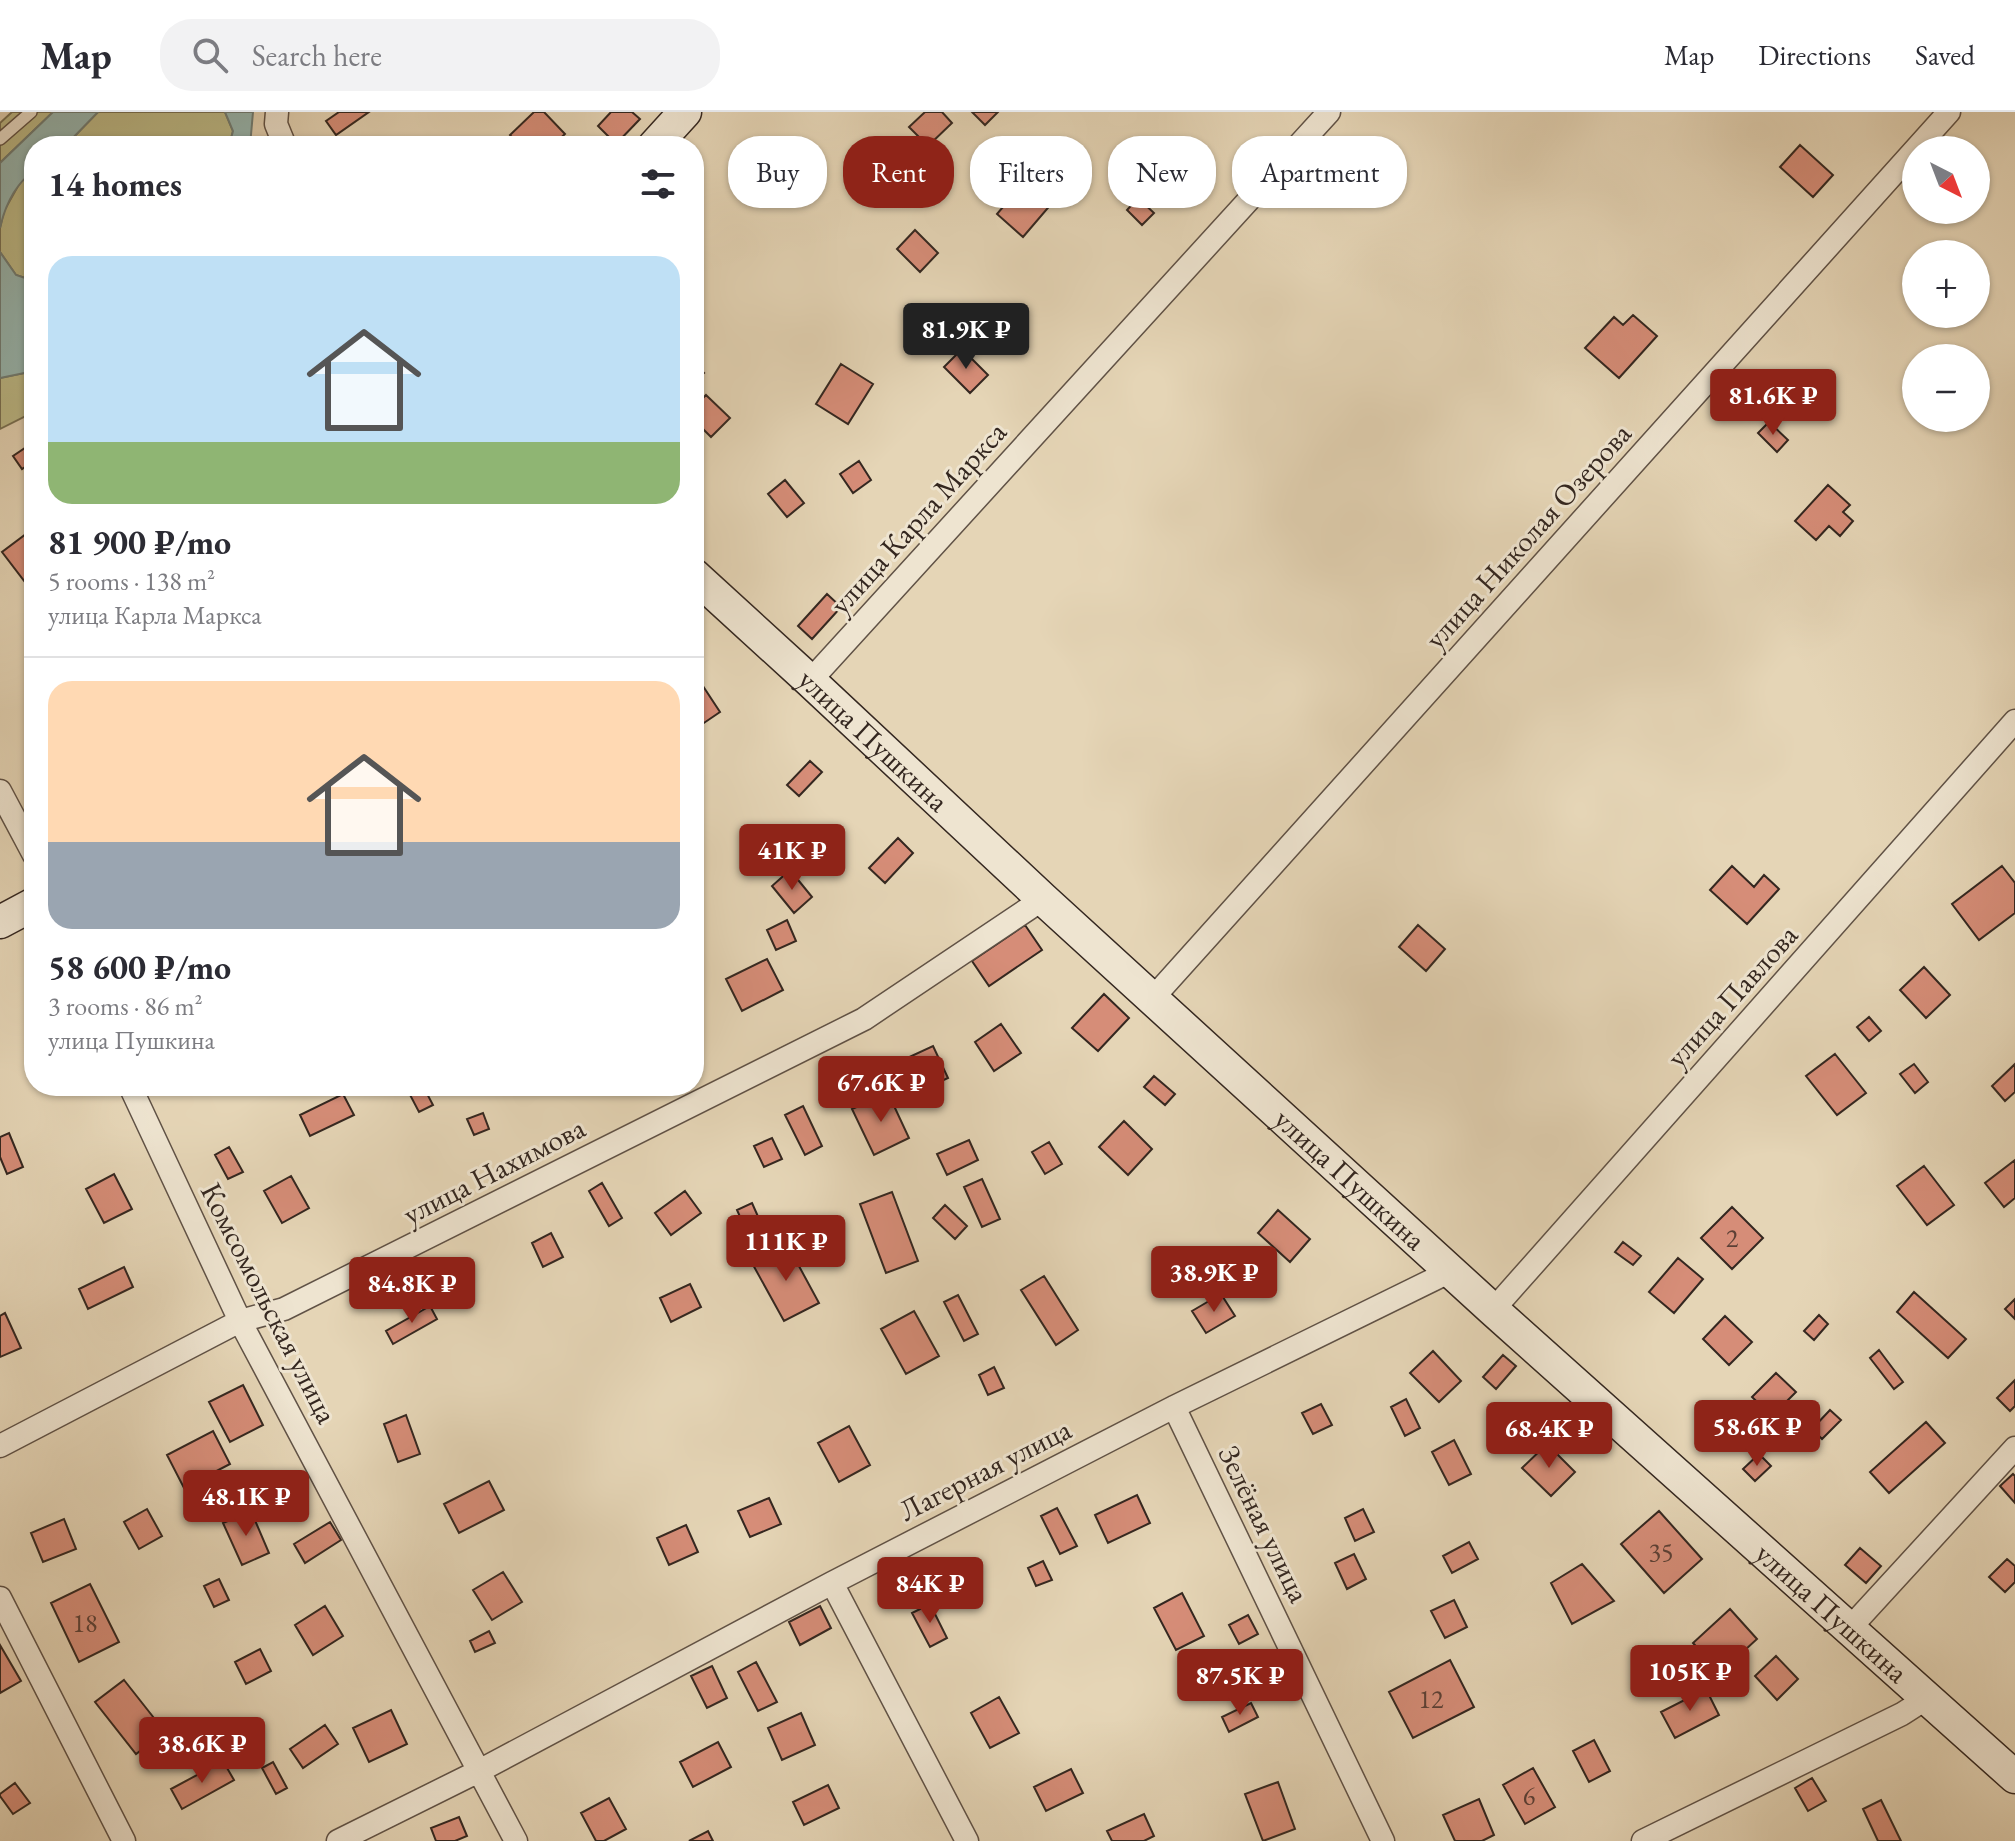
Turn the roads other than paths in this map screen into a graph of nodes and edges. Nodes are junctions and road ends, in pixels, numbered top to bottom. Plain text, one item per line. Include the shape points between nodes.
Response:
1 (31, 112) edge
2 (277, 112) edge
3 (685, 112) edge
4 (1329, 112) edge
5 (1949, 112) edge
6 (281, 136) edge
7 (663, 136) edge
8 (0, 139) edge
9 (704, 584) edge
10 (810, 681) junction
11 (2015, 721) edge
12 (0, 791) edge
13 (24, 836) edge
14 (1043, 899) junction
15 (24, 909) edge
16 (0, 922) edge
17 (1152, 999) junction
18 (135, 1096) edge
19 (1451, 1271) junction
20 (1493, 1310) junction
21 (240, 1321) junction
22 (1174, 1407) junction
23 (0, 1446) edge
24 (2015, 1448) edge
25 (832, 1583) junction
26 (0, 1598) edge
27 (1849, 1629) junction
28 (1927, 1698) junction
29 (479, 1771) junction
30 (2015, 1777) edge
31 (124, 1841) edge
32 (338, 1841) edge
33 (516, 1841) edge
34 (967, 1841) edge
35 (1383, 1841) edge
36 (1643, 1841) edge

1 - 8 lane
2 - 6 street
3 - 7 main road
4 - 10 street, улица Карла Маркса
5 - 17 street, улица Николая Озерова
9 - 10 main road, улица Пушкина
10 - 14 main road, улица Пушкина
11 - 20 street, улица Павлова
12 - 13 street
14 - 17 main road, улица Пушкина
14 - 21 street, улица Нахимова via 864,1019 284,1309
15 - 16 main road
17 - 19 main road, улица Пушкина
18 - 21 street, Комсомольская улица
19 - 20 main road, улица Пушкина
19 - 22 street, Лагерная улица
20 - 27 main road, улица Пушкина
21 - 23 street, улица Нахимова
21 - 29 street, Комсомольская улица
22 - 25 street, Лагерная улица
22 - 35 street, Зелёная улица
24 - 27 street
25 - 29 street, Лагерная улица
25 - 34 street
26 - 31 street
27 - 28 main road, улица Пушкина
28 - 30 main road, улица Пушкина
28 - 36 street
29 - 32 street, Лагерная улица
29 - 33 street, Комсомольская улица

